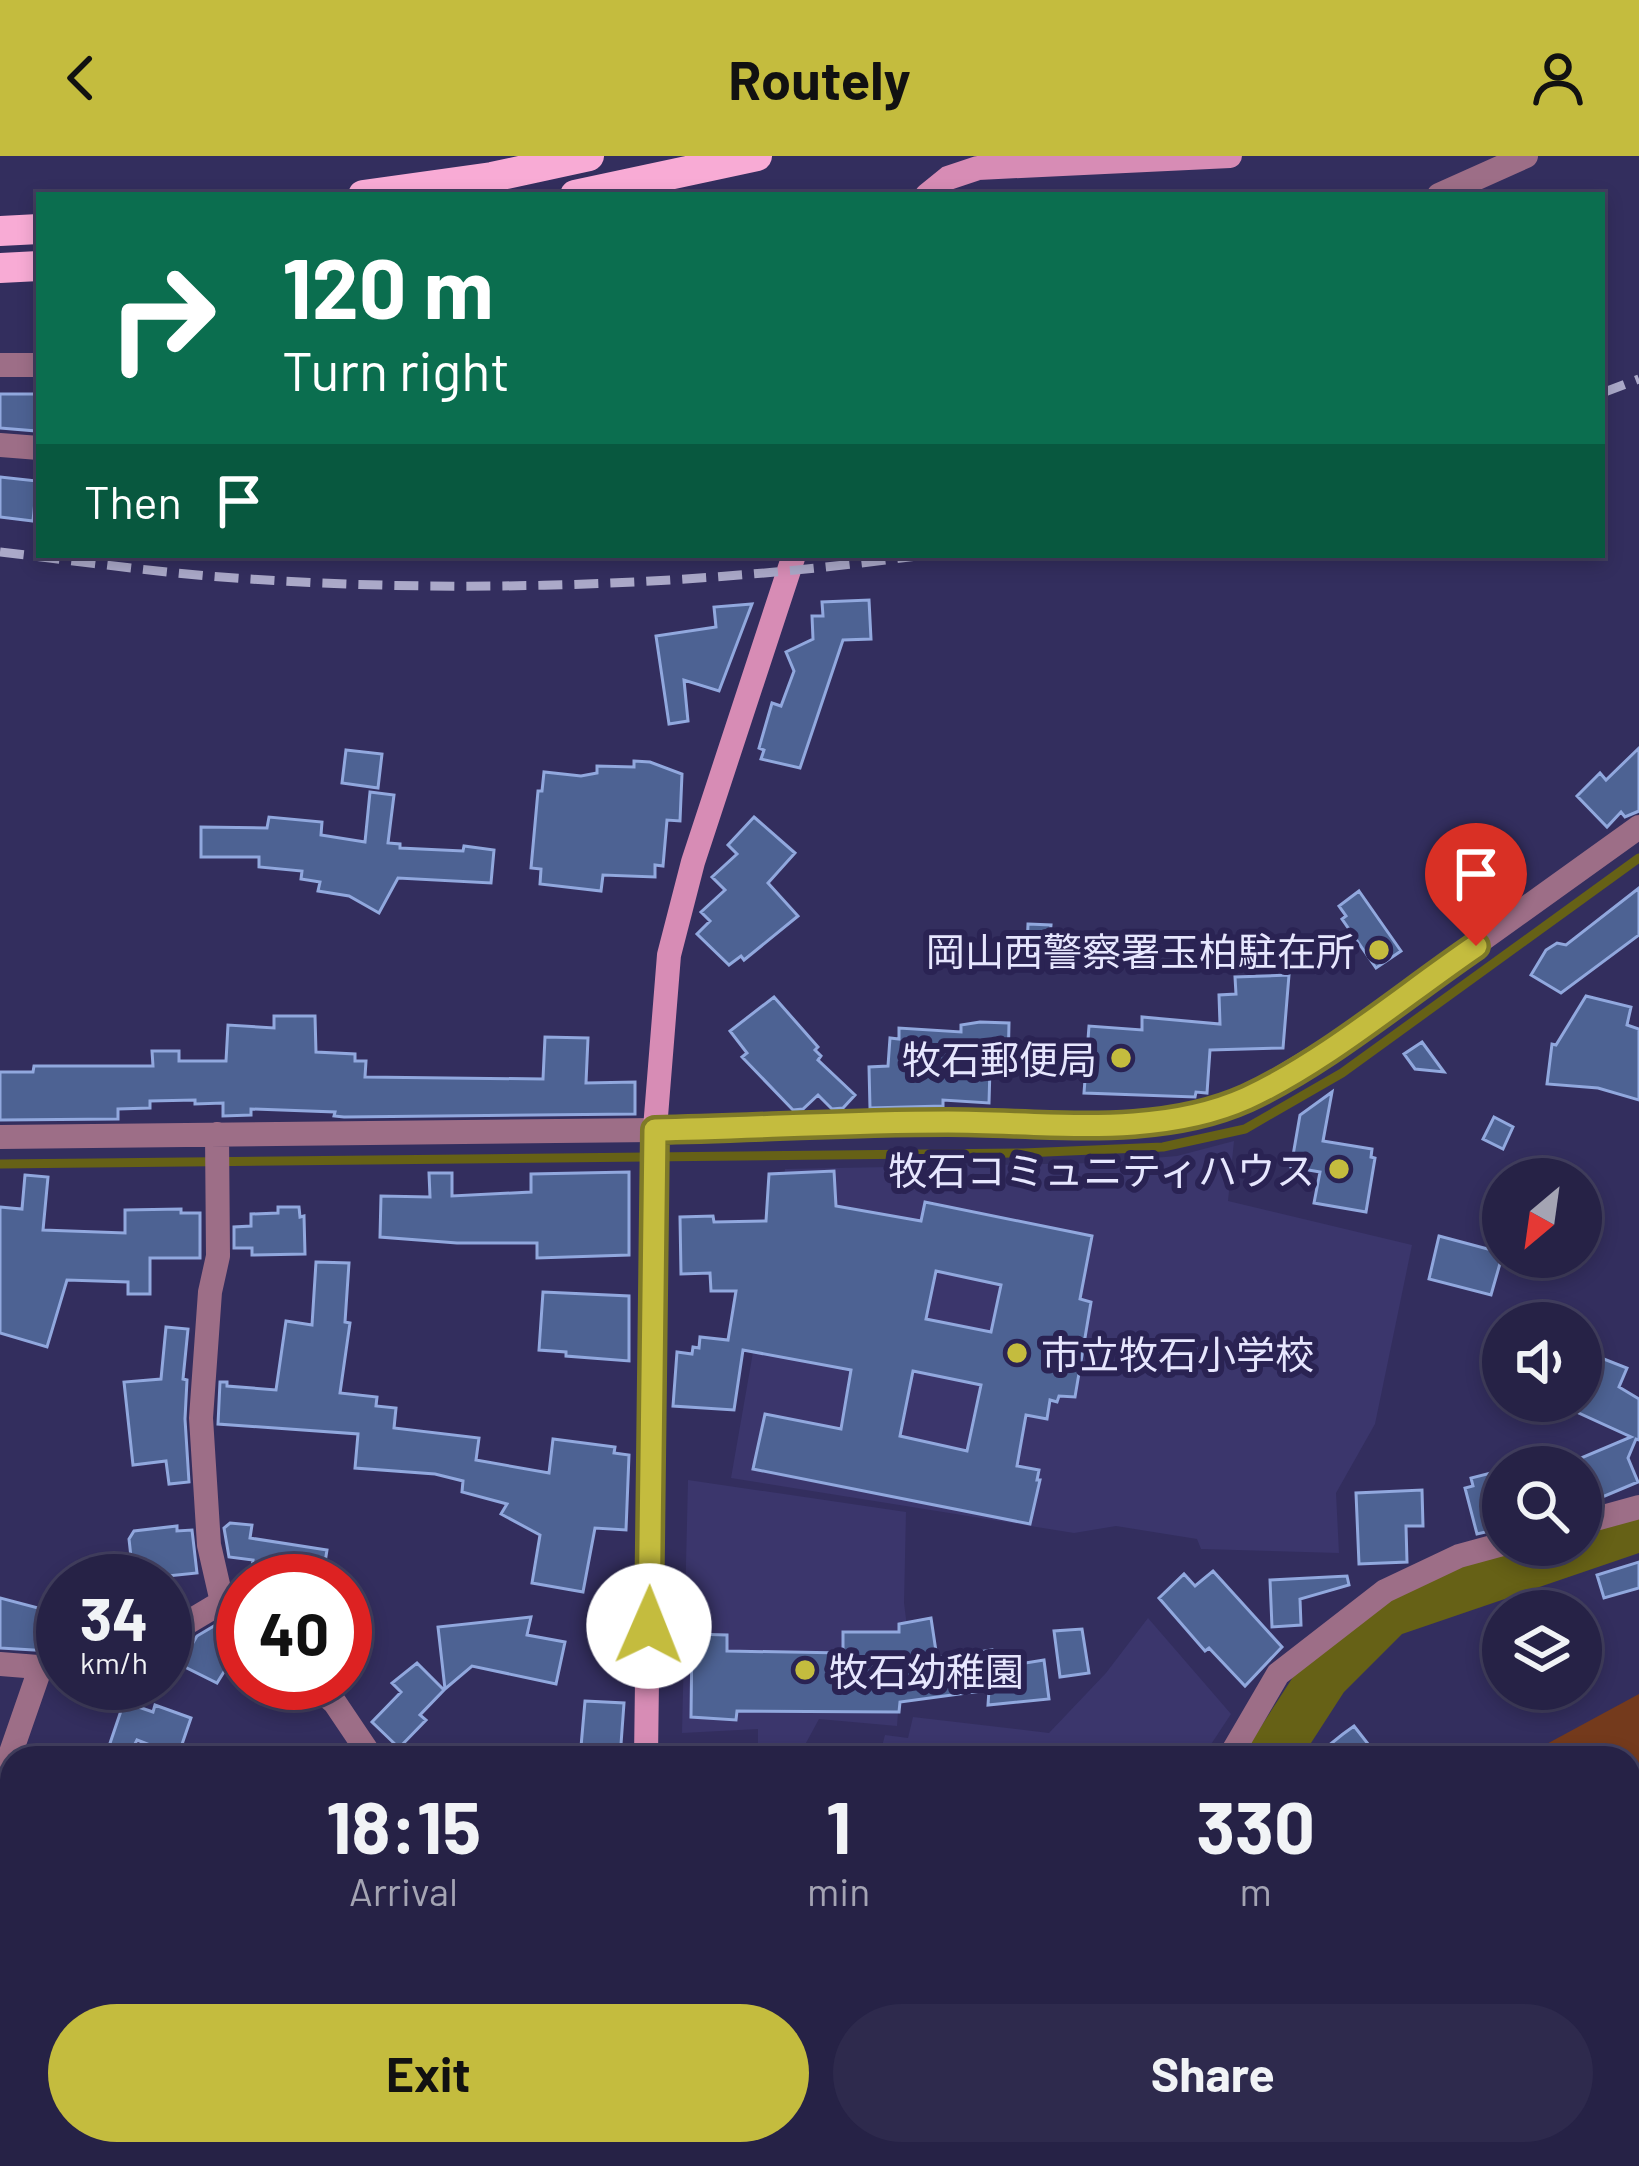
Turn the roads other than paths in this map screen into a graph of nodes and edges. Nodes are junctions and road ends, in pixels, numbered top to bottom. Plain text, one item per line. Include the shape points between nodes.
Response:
1 (589, 156) edge
2 (757, 156) edge
3 (1230, 156) edge
4 (1526, 156) edge
5 (383, 192) edge
6 (588, 192) edge
7 (931, 192) edge
8 (1446, 192) edge
9 (36, 229) edge
10 (0, 231) edge
11 (36, 266) edge
12 (0, 268) edge
13 (0, 365) edge
14 (36, 365) edge
15 (0, 445) edge
16 (36, 448) edge
17 (793, 558) edge
18 (1639, 827) edge
19 (0, 1137) edge
20 (654, 1149) junction
21 (217, 1152) junction
22 (1639, 1507) edge
23 (1602, 1517) edge
24 (1482, 1550) edge
25 (216, 1576) edge
26 (0, 1664) edge
27 (36, 1667) edge
28 (36, 1704) edge
29 (340, 1710) edge
30 (17, 1746) edge
31 (363, 1746) edge
32 (646, 1746) edge
33 (1236, 1746) edge

1 - 5 main road
2 - 6 main road
3 - 7 street via 978,168
4 - 8 street
9 - 10 main road
11 - 12 main road
13 - 14 street
15 - 16 street
17 - 20 street via 677,915
18 - 20 street via 1335,1045 1247,1098 1185,1118 1125,1124 944,1122
19 - 21 street
20 - 21 street
20 - 32 street
21 - 25 street via 218,1256 202,1418
22 - 23 street
24 - 33 street via 1385,1591 1278,1674
26 - 27 street
28 - 30 street
29 - 31 street

